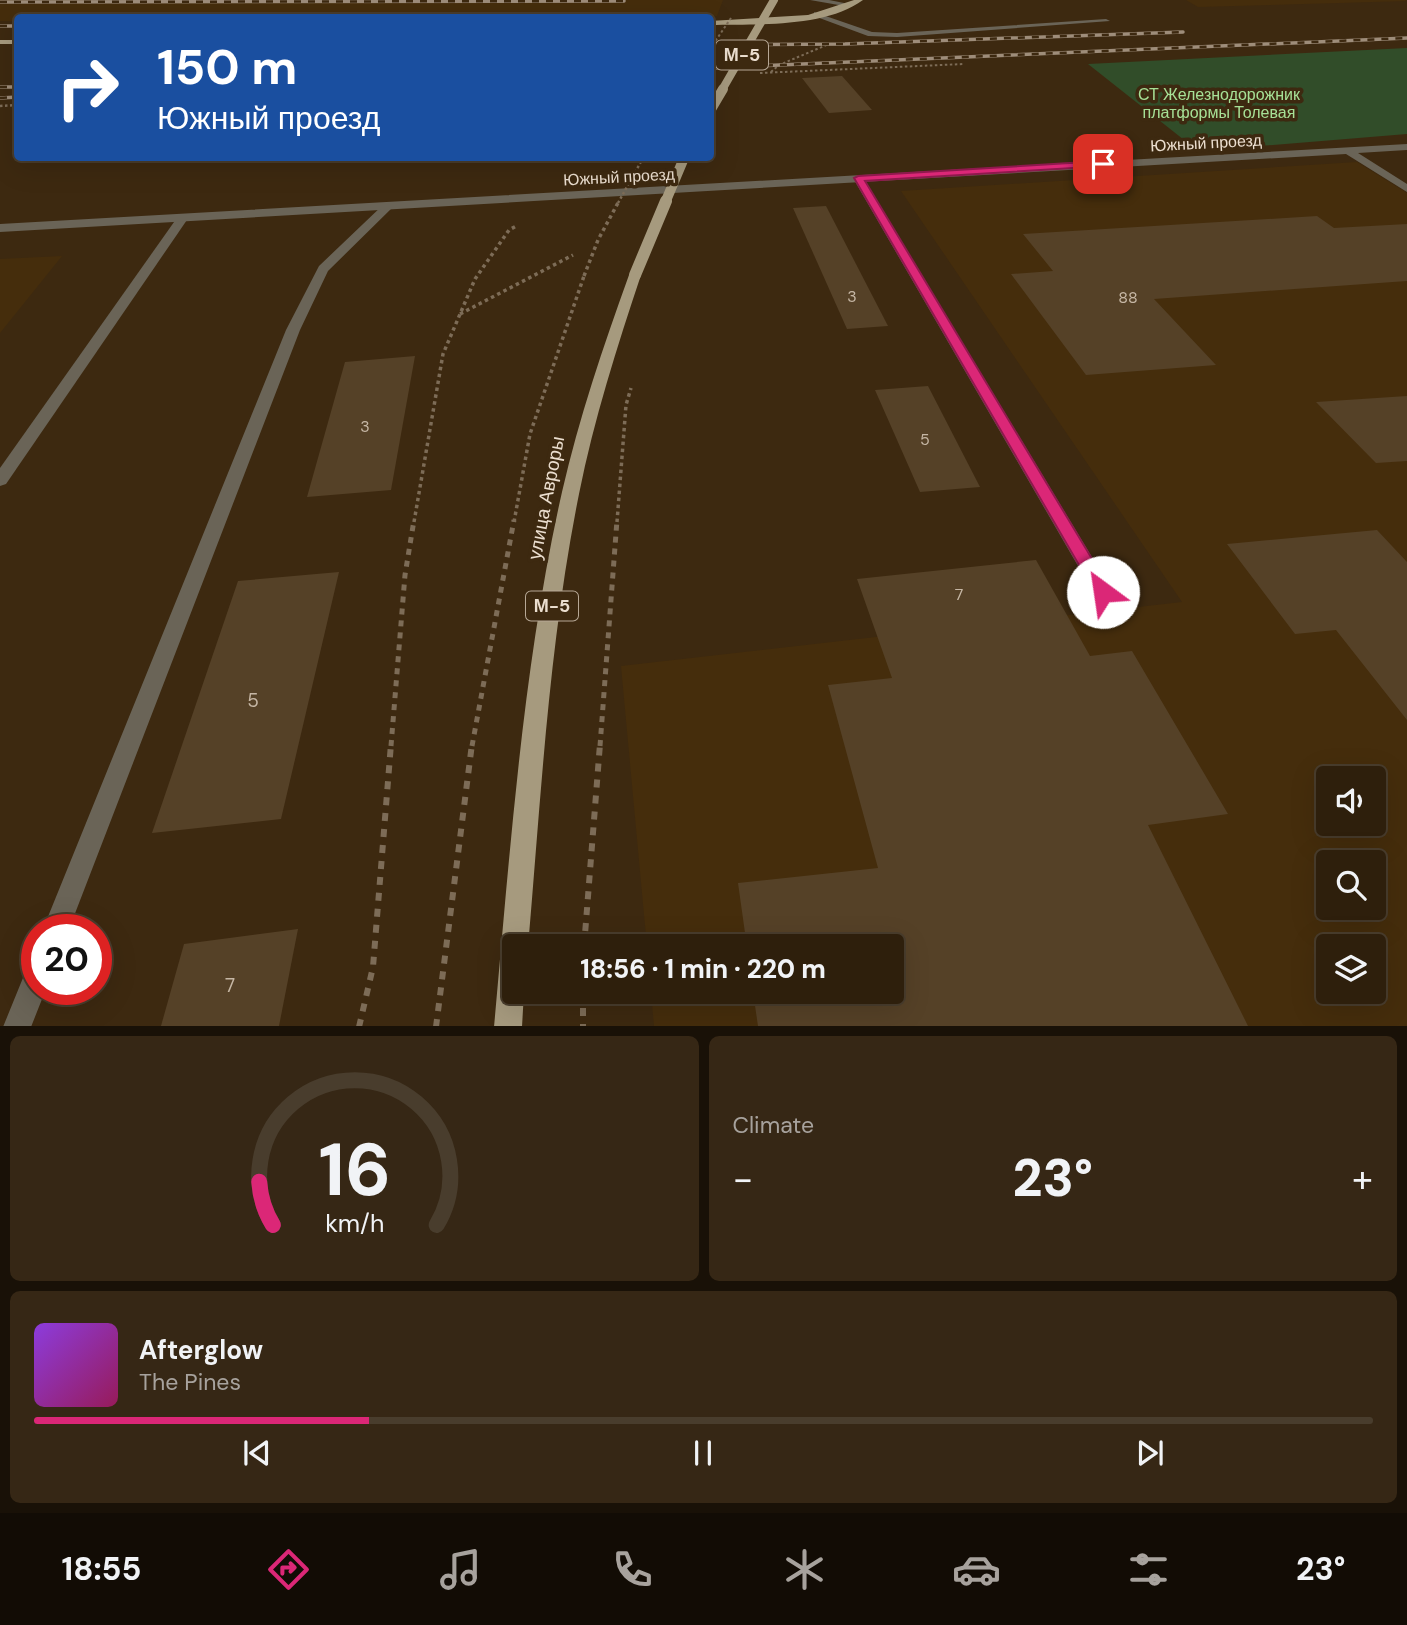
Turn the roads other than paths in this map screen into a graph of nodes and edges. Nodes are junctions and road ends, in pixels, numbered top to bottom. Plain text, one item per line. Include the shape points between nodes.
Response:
1 (774, 0) edge
2 (814, 0) edge
3 (859, 0) edge
4 (850, 5) junction
5 (817, 14) junction
6 (1105, 21) dead end
7 (714, 23) edge
8 (714, 103) edge
9 (1407, 147) edge
10 (1347, 150) junction
11 (683, 161) edge
12 (858, 178) junction
13 (1407, 189) edge
14 (388, 206) junction
15 (183, 217) junction
16 (0, 228) edge
17 (0, 480) edge
18 (1103, 592) dead end
19 (62, 914) edge
20 (516, 934) edge
21 (510, 1004) edge
22 (26, 1005) edge
23 (17, 1026) edge
24 (508, 1026) edge

1 - 8 main road, М-5, bridge
2 - 4 street
3 - 4 main road
4 - 5 main road
5 - 6 street via 871,34 954,33
5 - 7 main road
9 - 10 street, Южный проезд
10 - 12 street, Южный проезд
10 - 13 street
11 - 20 main road, улица Авроры / М-5, bridge via 635,275 585,432 543,658
12 - 14 street, Южный проезд
12 - 18 street
14 - 15 street, Южный проезд
14 - 19 street via 323,269 293,330
15 - 16 street, Южный проезд
15 - 17 street
21 - 24 main road
22 - 23 street

